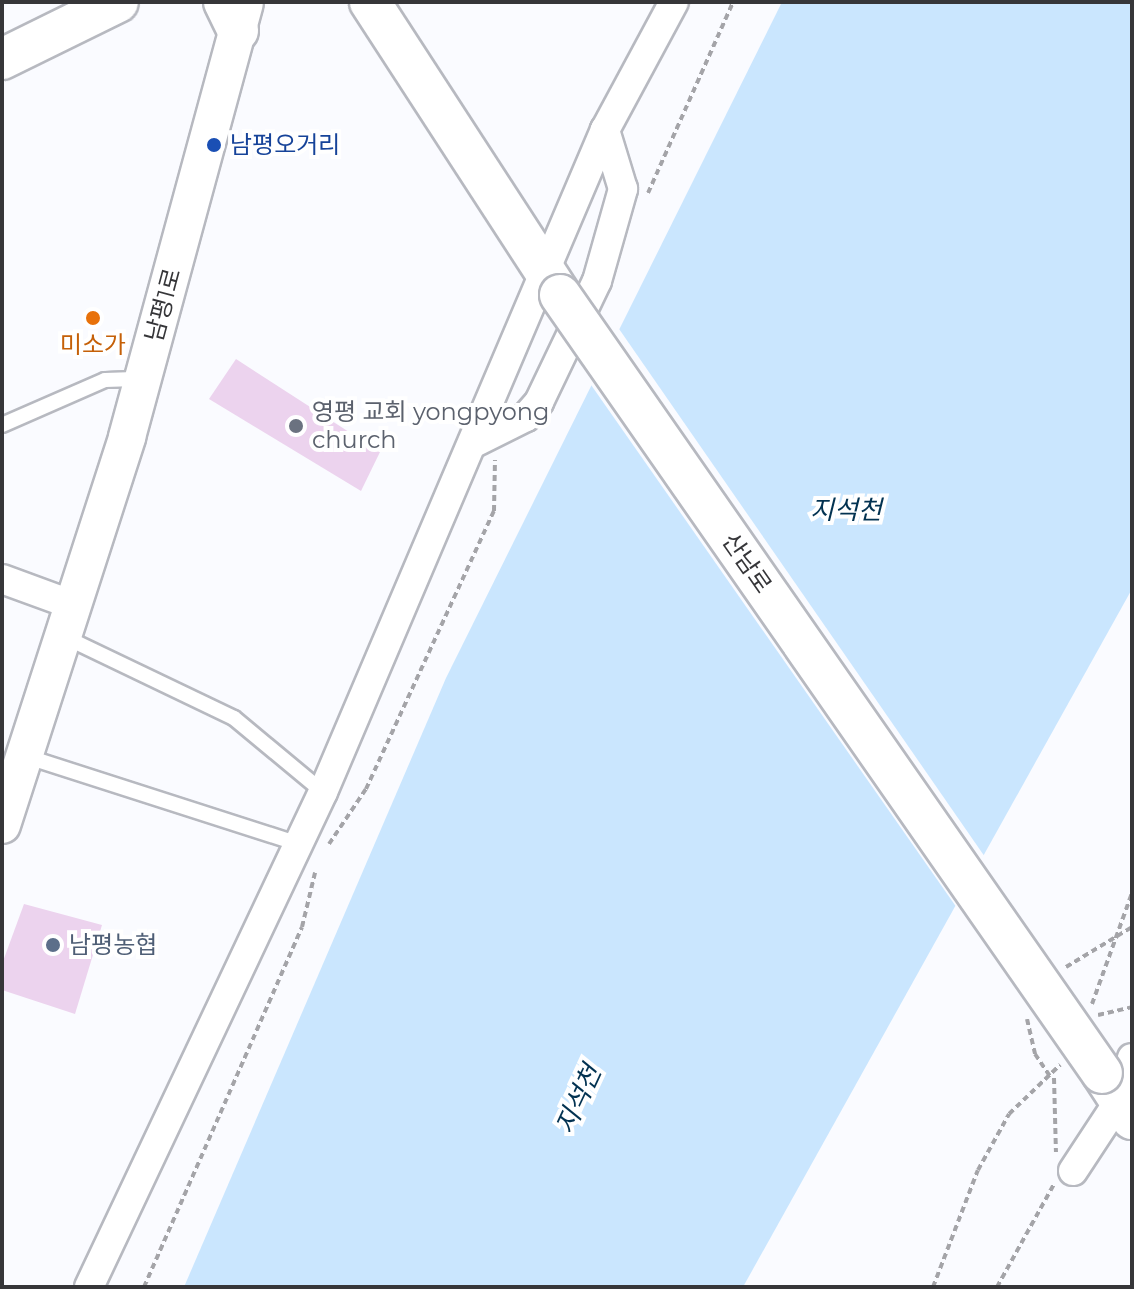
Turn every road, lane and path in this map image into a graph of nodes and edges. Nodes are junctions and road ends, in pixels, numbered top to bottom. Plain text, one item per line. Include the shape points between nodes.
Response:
1 (118, 2) edge
2 (370, 2) edge
3 (674, 2) edge
4 (733, 2) edge
5 (236, 12) edge
6 (2, 59) edge
7 (605, 130) junction
8 (647, 197) dead end
9 (553, 284) junction
10 (143, 379) junction
11 (2, 425) edge
12 (485, 438) junction
13 (2, 579) edge
14 (68, 621) junction
15 (25, 756) junction
16 (323, 792) junction
17 (2, 825) edge
18 (312, 855) junction
19 (1132, 893) edge
20 (1086, 1015) dead end
21 (1066, 1054) dead end
22 (1121, 1088) edge
23 (1073, 1171) joint
24 (89, 1287) edge
25 (144, 1287) edge
26 (933, 1287) edge
27 (997, 1287) edge

1 - 6 main road
2 - 9 main road, 산남로
3 - 7 street
4 - 8 path
5 - 10 street, 남평1로
7 - 9 street
7 - 12 street via 623,189 597,281 539,402
9 - 12 street
9 - 22 main road, 산남로, bridge
10 - 11 lane via 105,380
10 - 14 street, 남평1로
12 - 16 street
12 - 18 path via 494,511 366,789
13 - 14 street
14 - 15 street, 남평1로
14 - 16 lane via 234,718
15 - 17 street, 남평1로
15 - 18 lane
16 - 18 street
18 - 24 street
18 - 25 path via 302,927
19 - 20 path
21 - 26 path via 1052,1079 1009,1114 978,1170
22 - 23 street
23 - 27 path via 1057,1179

